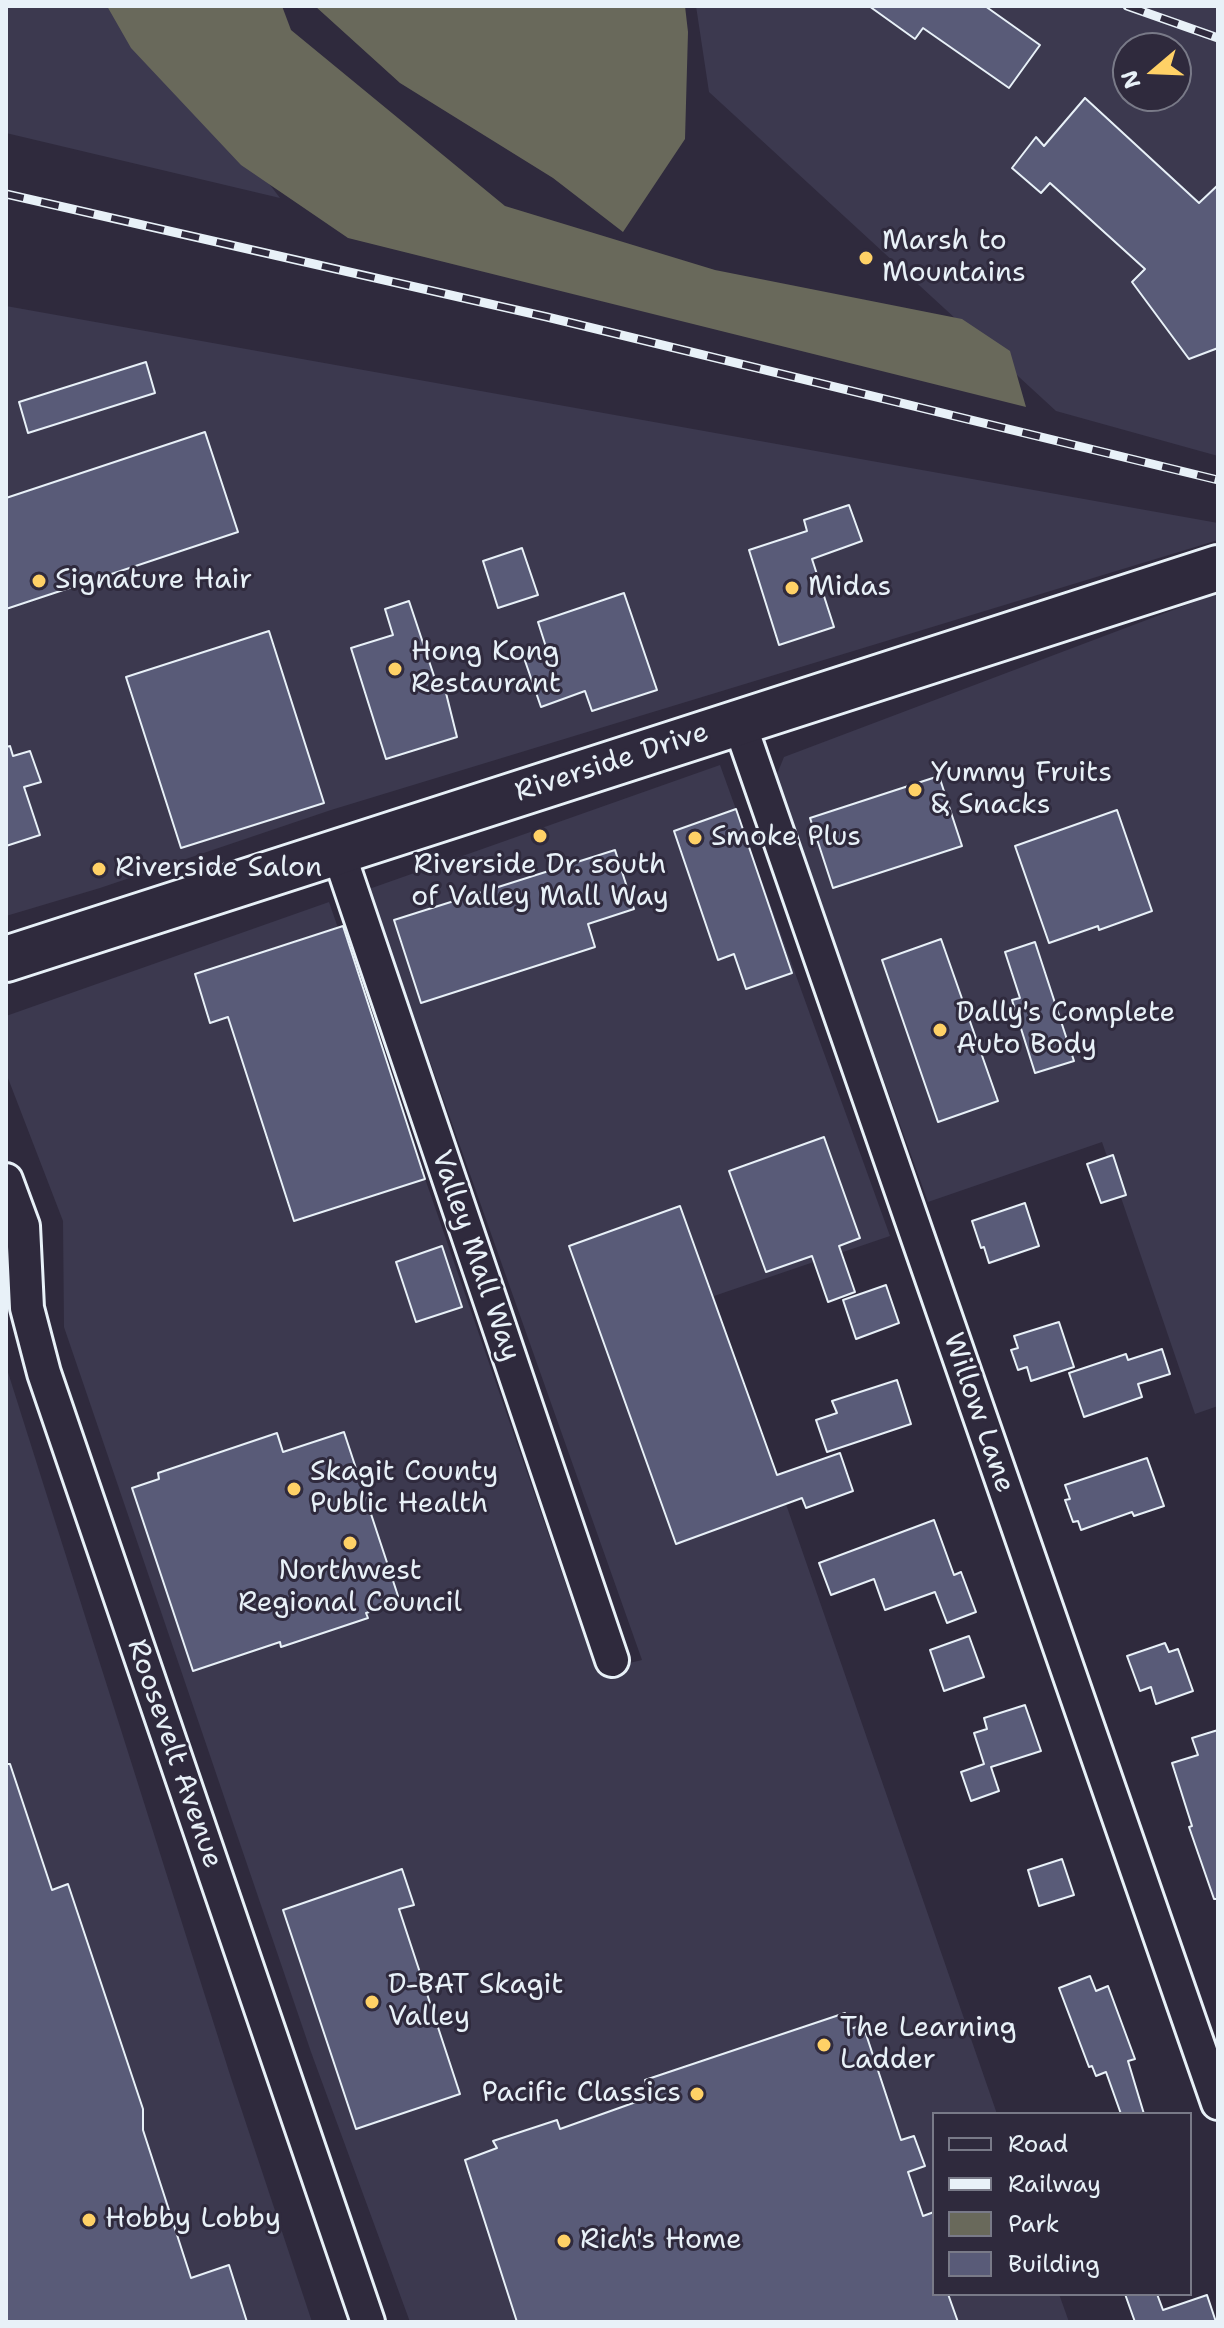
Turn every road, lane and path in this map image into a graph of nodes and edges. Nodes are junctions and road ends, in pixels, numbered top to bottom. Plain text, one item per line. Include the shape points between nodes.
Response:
1 (1218, 568) edge
2 (739, 722) junction
3 (338, 851) junction
4 (6, 959) edge
5 (6, 1180) edge
6 (612, 1660) dead end
7 (1218, 2103) edge
8 (368, 2322) edge

1 - 2 main road, Riverside Drive
2 - 3 main road, Riverside Drive
2 - 7 street, Willow Lane
3 - 4 main road, Riverside Drive
3 - 6 street, Valley Mall Way
5 - 8 street, Roosevelt Avenue via 23,1226 27,1308 44,1373

